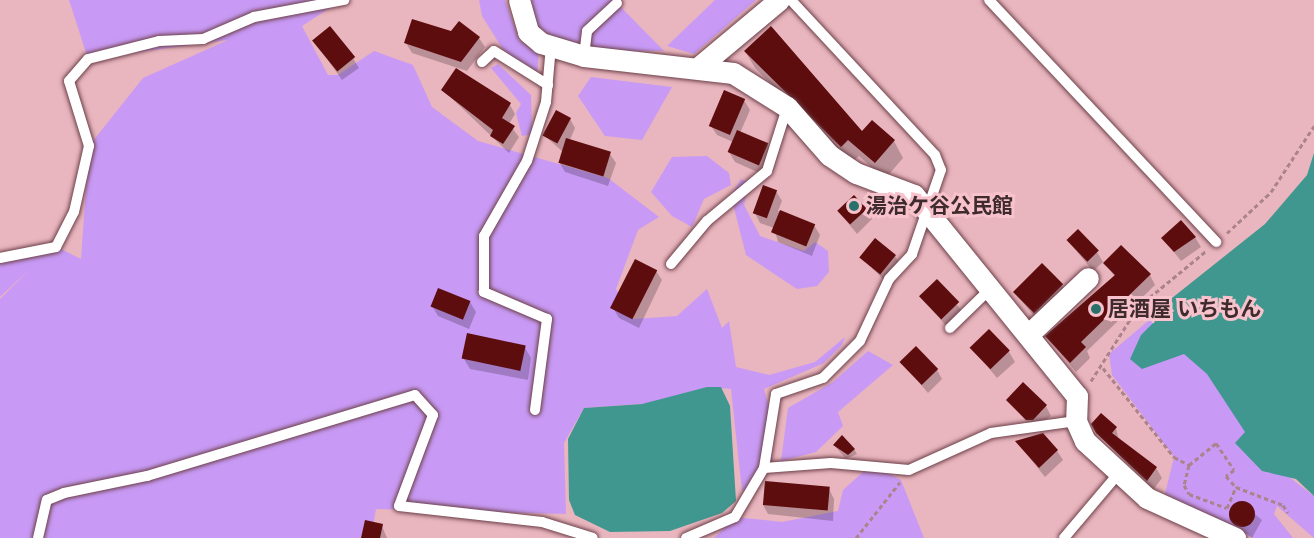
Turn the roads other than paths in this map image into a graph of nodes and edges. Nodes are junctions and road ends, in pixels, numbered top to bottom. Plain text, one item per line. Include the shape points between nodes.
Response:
1 (344, 0) edge
2 (519, 0) edge
3 (779, 0) edge
4 (791, 0) edge
5 (989, 0) edge
6 (617, 3) dead end
7 (551, 46) junction
8 (584, 56) junction
9 (482, 62) dead end
10 (700, 66) junction
11 (548, 85) junction
12 (787, 107) junction
13 (930, 211) junction
14 (1216, 242) dead end
15 (0, 258) edge
16 (671, 264) dead end
17 (1088, 278) dead end
18 (992, 287) junction
19 (950, 328) dead end
20 (1029, 334) junction
21 (535, 410) dead end
22 (1076, 422) junction
23 (764, 468) junction
24 (1119, 473) junction
25 (38, 538) edge
26 (594, 538) edge
27 (686, 538) edge
28 (1064, 538) edge
29 (1235, 538) edge

1 - 15 lane via 254,17 203,39 159,41 88,59 69,81 89,146 74,212 56,247
2 - 7 street via 528,32
3 - 10 street
4 - 13 lane via 935,155 941,170
5 - 14 lane
6 - 8 lane via 586,31
7 - 8 street
7 - 11 lane
8 - 10 street
9 - 11 lane via 494,51
10 - 12 street via 733,73
11 - 21 lane via 527,161 484,236 484,292 547,319
12 - 13 street via 829,154 856,173 914,195
12 - 16 lane via 767,171 707,221
13 - 18 street
13 - 23 lane via 912,254 889,279 860,341 823,378 776,394
17 - 20 street
18 - 19 lane
18 - 20 street
20 - 22 street via 1077,396
22 - 23 lane via 990,433 909,470 831,463
22 - 24 street via 1085,441
23 - 27 lane via 735,517
24 - 28 lane
24 - 29 street via 1147,498
25 - 26 lane via 47,500 64,493 147,476 415,395 433,415 399,506 542,522

